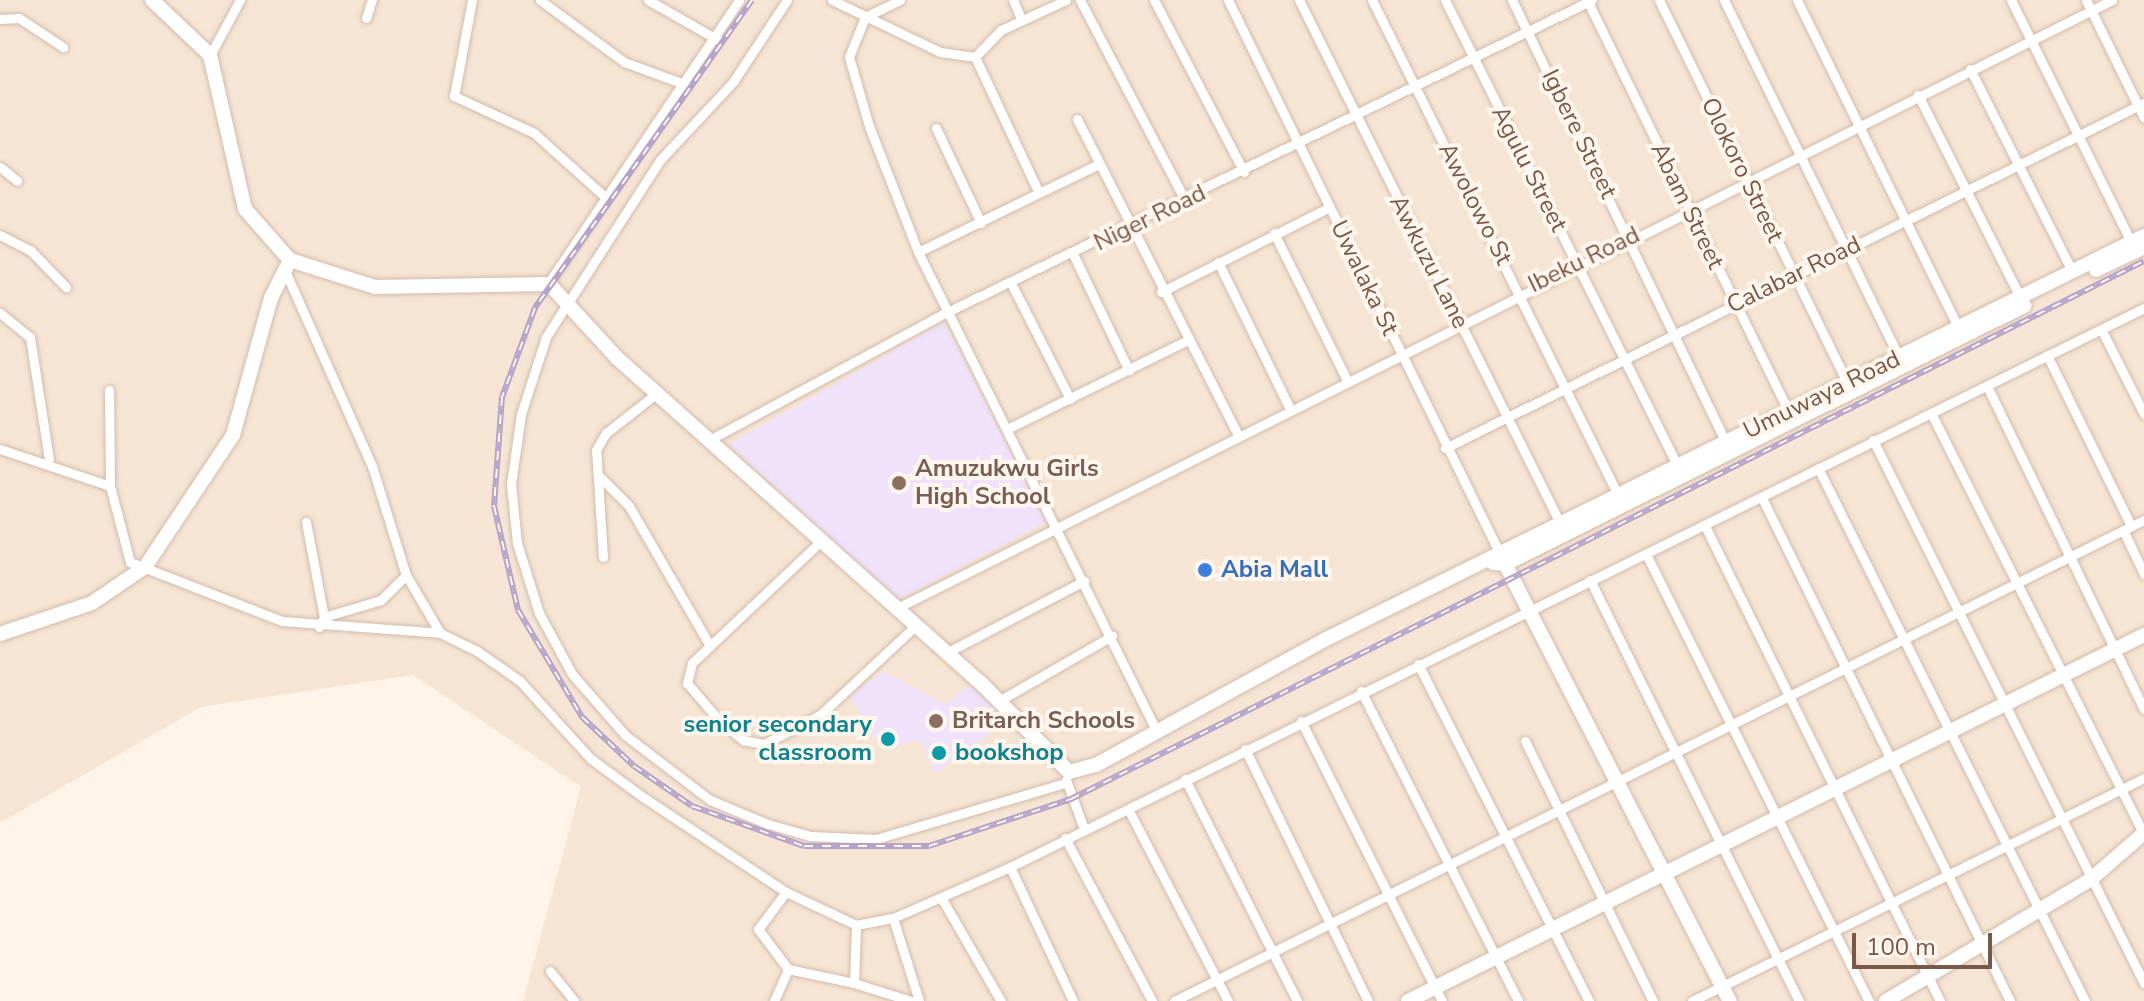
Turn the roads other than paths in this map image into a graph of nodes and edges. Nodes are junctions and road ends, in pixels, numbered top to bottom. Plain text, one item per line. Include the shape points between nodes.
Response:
1 (152, 0) edge
2 (240, 0) edge
3 (372, 0) edge
4 (472, 0) edge
5 (540, 0) edge
6 (648, 0) edge
7 (739, 0) edge
8 (787, 0) edge
9 (832, 0) edge
10 (900, 0) edge
11 (1013, 0) edge
12 (1066, 0) edge
13 (1080, 0) edge
14 (1154, 0) edge
15 (1228, 0) edge
16 (1299, 0) edge
17 (1372, 0) edge
18 (1445, 0) edge
19 (1512, 0) edge
20 (1659, 0) edge
21 (1724, 0) edge
22 (1797, 0) edge
23 (2011, 0) edge
24 (2086, 0) edge
25 (2112, 0) edge
26 (1589, 1) edge
27 (2092, 10) junction
28 (865, 17) junction
29 (366, 18) dead end
30 (0, 19) edge
31 (1021, 19) junction
32 (1527, 30) junction
33 (718, 40) junction
34 (2031, 40) junction
35 (63, 47) dead end
36 (210, 55) junction
37 (975, 57) junction
38 (1473, 58) junction
39 (1970, 69) junction
40 (687, 85) junction
41 (1416, 87) junction
42 (1918, 95) junction
43 (2141, 105) edge
44 (1355, 118) junction
45 (2144, 118) edge
46 (1077, 119) dead end
47 (1857, 127) junction
48 (936, 128) dead end
49 (2078, 135) junction
50 (1299, 144) junction
51 (1802, 153) junction
52 (2019, 164) junction
53 (1097, 165) junction
54 (0, 167) edge
55 (1244, 172) junction
56 (1748, 179) junction
57 (17, 181) dead end
58 (1966, 190) junction
59 (1039, 193) junction
60 (605, 197) junction
61 (1185, 200) junction
62 (1330, 207) junction
63 (1688, 209) junction
64 (1904, 221) junction
65 (981, 223) junction
66 (1131, 228) junction
67 (1274, 233) junction
68 (0, 235) edge
69 (1630, 237) junction
70 (2139, 244) edge
71 (1848, 248) junction
72 (918, 252) junction
73 (1074, 256) junction
74 (1218, 262) junction
75 (1578, 264) junction
76 (288, 267) junction
77 (2072, 271) junction
78 (1794, 277) junction
79 (1012, 285) junction
80 (66, 287) dead end
81 (545, 288) junction
82 (1161, 292) junction
83 (1520, 292) junction
84 (2020, 297) junction
85 (564, 304) junction
86 (1736, 304) junction
87 (2144, 308) edge
88 (947, 312) junction
89 (0, 313) edge
90 (1460, 322) junction
91 (2101, 329) junction
92 (1961, 332) junction
93 (1676, 333) junction
94 (1186, 341) junction
95 (1400, 353) junction
96 (2047, 355) junction
97 (1899, 357) junction
98 (1623, 358) junction
99 (1129, 371) junction
100 (1347, 380) junction
101 (1847, 382) junction
102 (1987, 386) junction
103 (1567, 387) junction
104 (109, 390) dead end
105 (657, 393) junction
106 (1070, 399) junction
107 (1289, 407) junction
108 (1931, 413) junction
109 (2144, 414) edge
110 (1791, 416) junction
111 (1506, 419) junction
112 (1009, 428) junction
113 (1237, 433) junction
114 (711, 439) junction
115 (1873, 440) junction
116 (1726, 442) junction
117 (1445, 448) junction
118 (0, 449) edge
119 (49, 460) junction
120 (1678, 467) junction
121 (1818, 468) junction
122 (600, 477) junction
123 (110, 486) junction
124 (1618, 495) junction
125 (1762, 498) junction
126 (2144, 520) edge
127 (306, 522) dead end
128 (1057, 523) junction
129 (1560, 523) junction
130 (1705, 526) junction
131 (2127, 528) junction
132 (821, 541) junction
133 (1646, 554) junction
134 (603, 557) dead end
135 (2068, 557) junction
136 (1499, 560) junction
137 (145, 567) junction
138 (2144, 574) edge
139 (406, 575) junction
140 (1590, 580) junction
141 (1084, 581) junction
142 (2015, 583) junction
143 (1530, 607) junction
144 (895, 609) junction
145 (1958, 609) junction
146 (324, 617) junction
147 (915, 626) junction
148 (319, 627) junction
149 (440, 633) junction
150 (0, 634) edge
151 (2144, 635) edge
152 (1112, 636) junction
153 (1902, 637) junction
154 (709, 644) junction
155 (2115, 650) junction
156 (946, 653) junction
157 (1418, 664) junction
158 (1846, 666) junction
159 (2061, 677) junction
160 (1361, 691) junction
161 (1788, 695) junction
162 (997, 702) junction
163 (2003, 704) junction
164 (2144, 709) edge
165 (1301, 721) junction
166 (1730, 723) junction
167 (1155, 728) junction
168 (1950, 730) junction
169 (1525, 741) dead end
170 (1245, 749) junction
171 (1673, 750) junction
172 (1893, 759) junction
173 (1067, 778) junction
174 (1616, 778) junction
175 (2144, 778) edge
176 (1185, 779) junction
177 (1835, 788) junction
178 (2119, 790) junction
179 (1558, 808) junction
180 (1128, 809) junction
181 (1776, 817) junction
182 (2056, 820) junction
183 (1084, 829) junction
184 (1505, 833) junction
185 (2144, 834) edge
186 (1065, 838) junction
187 (2007, 844) junction
188 (1721, 846) junction
189 (1446, 863) junction
190 (1010, 867) junction
191 (1668, 871) junction
192 (1949, 873) junction
193 (2090, 880) junction
194 (786, 892) junction
195 (1386, 895) junction
196 (942, 899) junction
197 (1607, 900) junction
198 (1891, 903) junction
199 (2039, 909) junction
200 (893, 918) junction
201 (1328, 923) junction
202 (856, 925) junction
203 (1555, 928) junction
204 (1832, 931) junction
205 (1981, 942) junction
206 (1270, 953) junction
207 (1496, 957) junction
208 (1778, 959) junction
209 (788, 969) junction
210 (550, 971) dead end
211 (1928, 974) junction
212 (1217, 981) junction
213 (854, 983) junction
214 (2144, 983) edge
215 (1722, 986) junction
216 (1439, 994) edge
217 (574, 1001) edge
218 (774, 1001) edge
219 (911, 1001) edge
220 (919, 1001) edge
221 (1001, 1001) edge
222 (1073, 1001) edge
223 (1152, 1001) edge
224 (1174, 1001) edge
225 (1228, 1001) edge
226 (1297, 1001) edge
227 (1368, 1001) edge
228 (1408, 1001) edge
229 (1518, 1001) edge
230 (1589, 1001) edge
231 (1653, 1001) edge
232 (1692, 1001) edge
233 (1730, 1001) edge
234 (1799, 1001) edge
235 (1869, 1001) edge
236 (1886, 1001) edge
237 (1940, 1001) edge
238 (2010, 1001) edge
239 (2085, 1001) edge

1 - 36 street
2 - 36 street
3 - 29 street
4 - 60 street via 454,96 534,133
5 - 40 street via 624,62
6 - 33 street
7 - 33 street
8 - 85 street via 733,82 660,160
9 - 28 street
10 - 28 street
11 - 31 street
12 - 31 street
13 - 61 street
14 - 55 street
15 - 50 street, Uwalaka St
16 - 44 street, Awkuzu Lane
17 - 41 street, Awolowo St
18 - 38 street, Agulu Street
19 - 32 street, Igbere Street
20 - 56 street, Olokoro Street
21 - 51 street
22 - 47 street
23 - 34 street
24 - 27 street
25 - 27 street, Ibeku Road
26 - 32 street, Niger Road
26 - 63 street, Abam Street
27 - 34 street, Ibeku Road
27 - 43 street
28 - 37 street via 948,55
28 - 72 street via 849,57 853,80
30 - 35 street via 19,18
31 - 37 street
32 - 38 street, Niger Road
32 - 69 street, Igbere Street
33 - 40 street
34 - 39 street, Ibeku Road
34 - 49 street
36 - 76 street via 245,209
37 - 59 street
38 - 41 street, Niger Road
38 - 75 street, Agulu Street
39 - 42 street, Ibeku Road
39 - 52 street
40 - 60 street
41 - 44 street, Niger Road
41 - 83 street, Awolowo St
42 - 47 street, Ibeku Road
42 - 58 street
43 - 45 street
43 - 49 street, Calabar Road
44 - 50 street, Niger Road
44 - 90 street, Awkuzu Lane
46 - 53 street
47 - 51 street, Ibeku Road
47 - 64 street
48 - 65 street
49 - 52 street, Calabar Road
49 - 70 street
50 - 55 street, Niger Road
50 - 62 street, Uwalaka St
51 - 56 street, Ibeku Road
51 - 71 street
52 - 58 street, Calabar Road
52 - 77 street
53 - 59 street
53 - 66 street
54 - 57 street
55 - 61 street, Niger Road
56 - 63 street, Ibeku Road
56 - 78 street, Olokoro Street
58 - 64 street, Calabar Road
58 - 84 street
59 - 65 street
60 - 81 street
61 - 66 street, Niger Road
62 - 67 street
62 - 95 street, Uwalaka St
63 - 69 street, Ibeku Road
63 - 86 street, Abam Street
64 - 71 street, Calabar Road
64 - 92 street
65 - 72 street
66 - 73 street, Niger Road
66 - 82 street
67 - 74 street
67 - 100 street
68 - 80 street via 30,250
69 - 75 street, Ibeku Road
69 - 93 street, Igbere Street
70 - 77 street, Umuwaya Road
70 - 92 street, Umuwaya Road
71 - 78 street, Calabar Road
71 - 97 street
72 - 88 street
73 - 79 street, Niger Road
73 - 99 street
74 - 82 street
74 - 107 street
75 - 83 street, Ibeku Road
75 - 98 street, Agulu Street
76 - 81 street via 375,287 519,281
76 - 137 street via 271,298 233,435
76 - 139 street via 372,466
77 - 84 street, Umuwaya Road
78 - 86 street, Calabar Road
78 - 101 street, Olokoro Street
79 - 88 street, Niger Road
79 - 106 street
81 - 85 street via 549,284
82 - 94 street
83 - 90 street, Ibeku Road
83 - 103 street, Awolowo St
84 - 92 street, Umuwaya Road
85 - 105 street
85 - 173 street via 521,414 511,484 517,543 539,613 572,674 625,735 710,800 810,836 876,839
86 - 93 street, Calabar Road
86 - 110 street, Abam Street
87 - 91 street
88 - 112 street
88 - 114 street, Niger Road
89 - 119 street via 30,337
90 - 95 street, Ibeku Road
90 - 111 street, Awkuzu Lane
91 - 96 street
91 - 109 street
92 - 97 street, Umuwaya Road
92 - 110 street, Umuwaya Road
93 - 98 street, Calabar Road
93 - 116 street, Igbere Street
94 - 99 street
94 - 113 street
95 - 100 street, Ibeku Road
95 - 117 street, Uwalaka St
96 - 102 street
96 - 131 street
97 - 101 street, Umuwaya Road
98 - 103 street, Calabar Road
98 - 120 street, Agulu Street
99 - 106 street
100 - 107 street, Ibeku Road
101 - 110 street, Umuwaya Road
102 - 108 street
102 - 135 street
103 - 111 street, Calabar Road
103 - 124 street, Awolowo St
104 - 123 street
105 - 114 street
105 - 122 street via 599,441
106 - 112 street
107 - 113 street, Ibeku Road
108 - 115 street
108 - 142 street
110 - 116 street, Umuwaya Road
110 - 136 street, Umuwaya Road
111 - 117 street, Calabar Road
111 - 129 street, Awkuzu Lane
112 - 128 street
113 - 128 street, Ibeku Road
114 - 132 street
115 - 121 street
115 - 145 street
116 - 120 street, Umuwaya Road
117 - 136 street, Uwalaka St
118 - 119 street
119 - 123 street
120 - 124 street, Umuwaya Road
121 - 125 street
121 - 153 street
122 - 134 street
122 - 154 street via 629,506
123 - 137 street via 126,558
124 - 129 street, Umuwaya Road
125 - 130 street
125 - 158 street
126 - 131 street
127 - 146 street
128 - 141 street
128 - 144 street, Ibeku Road
129 - 136 street, Umuwaya Road
130 - 133 street
130 - 161 street
131 - 135 street
131 - 138 street
132 - 144 street
132 - 154 street
133 - 140 street
133 - 166 street
135 - 142 street
135 - 155 street
136 - 143 street
136 - 167 street
137 - 148 street via 282,621
137 - 150 street via 92,603
139 - 146 street via 362,610
139 - 149 street
140 - 143 street
140 - 171 street
141 - 152 street
141 - 156 street
142 - 145 street
142 - 159 street
143 - 157 street
143 - 174 street
144 - 147 street
145 - 153 street
145 - 163 street
146 - 148 street
147 - 154 street via 820,715 764,744 743,740 691,690 692,663
147 - 156 street
148 - 149 street
149 - 194 street via 520,681 591,759
151 - 155 street
152 - 162 street
152 - 167 street
153 - 158 street
153 - 168 street
155 - 159 street
155 - 164 street
156 - 162 street
157 - 160 street
157 - 184 street
158 - 161 street
158 - 172 street
159 - 163 street
159 - 178 street
160 - 165 street
160 - 189 street
161 - 166 street
161 - 177 street
162 - 173 street
163 - 168 street
163 - 182 street
165 - 170 street
165 - 195 street
166 - 171 street
166 - 181 street
167 - 173 street
168 - 172 street
168 - 187 street
169 - 179 street
170 - 176 street
170 - 201 street
171 - 174 street
171 - 188 street
172 - 177 street
172 - 192 street
173 - 183 street
174 - 179 street
174 - 191 street
175 - 178 street
176 - 180 street
176 - 206 street
177 - 181 street
177 - 198 street
178 - 182 street
178 - 185 street
179 - 184 street
179 - 197 street
180 - 183 street
180 - 212 street
181 - 188 street
181 - 204 street
182 - 187 street
182 - 193 street
183 - 186 street
184 - 189 street
184 - 203 street
185 - 193 street
186 - 190 street
186 - 223 street
187 - 192 street
187 - 199 street
188 - 191 street
188 - 208 street
189 - 195 street
189 - 207 street
190 - 196 street
190 - 222 street
191 - 197 street
191 - 215 street
192 - 198 street
192 - 205 street
193 - 199 street
193 - 214 street
194 - 202 street
194 - 209 street via 758,929
195 - 201 street
195 - 216 street
196 - 200 street
196 - 221 street
197 - 203 street
197 - 231 street
198 - 204 street
198 - 211 street
199 - 205 street
199 - 239 street
200 - 202 street
200 - 220 street
201 - 206 street
201 - 227 street
202 - 213 street
203 - 207 street
203 - 230 street
204 - 208 street
204 - 235 street
205 - 211 street
205 - 238 street
206 - 212 street
206 - 226 street
207 - 216 street
207 - 229 street
208 - 215 street
208 - 234 street
209 - 213 street
209 - 218 street
210 - 217 street
211 - 236 street
211 - 237 street
212 - 224 street
212 - 225 street
213 - 219 street
215 - 232 street
215 - 233 street
216 - 228 street

